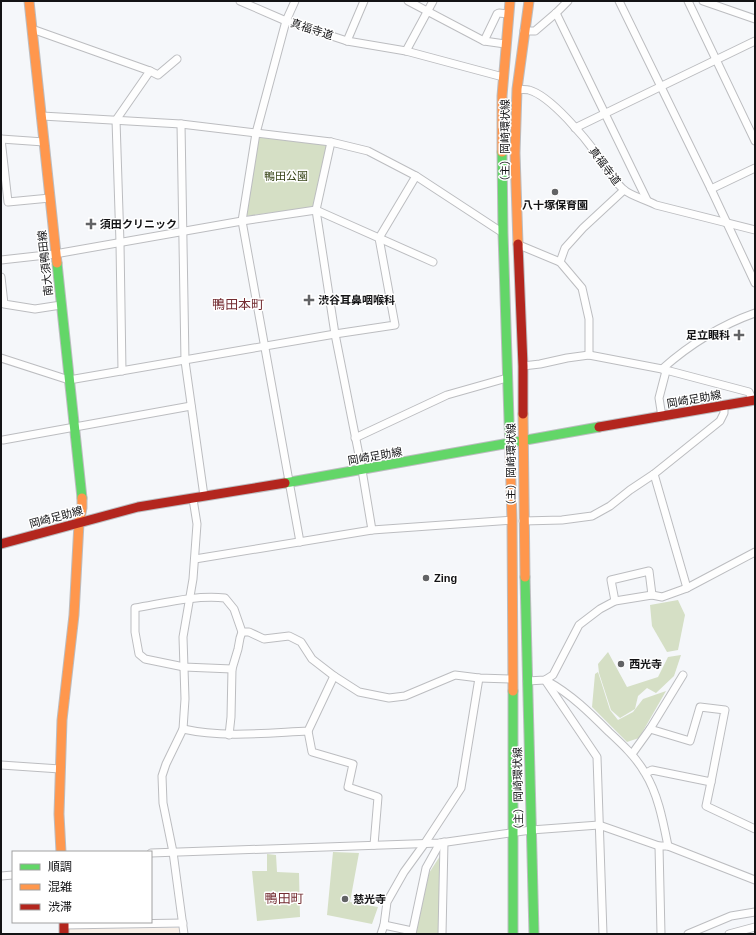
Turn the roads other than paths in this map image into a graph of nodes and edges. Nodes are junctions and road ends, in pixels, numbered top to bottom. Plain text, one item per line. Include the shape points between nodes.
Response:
1 (29, 1) edge
2 (240, 1) edge
3 (295, 1) edge
4 (364, 1) edge
5 (408, 1) edge
6 (433, 1) edge
7 (510, 1) edge
8 (529, 1) edge
9 (568, 1) edge
10 (618, 1) edge
11 (688, 1) edge
12 (703, 1) edge
13 (427, 11) junction
14 (556, 13) junction
15 (508, 14) junction
16 (755, 19) edge
17 (286, 21) junction
18 (32, 29) junction
19 (524, 31) junction
20 (347, 41) junction
21 (484, 41) junction
22 (755, 41) edge
23 (505, 44) junction
24 (406, 51) junction
25 (177, 59) dead end
26 (717, 60) junction
27 (150, 71) junction
28 (502, 78) junction
29 (660, 86) junction
30 (517, 89) junction
31 (606, 114) junction
32 (42, 116) junction
33 (116, 120) junction
34 (181, 124) junction
35 (575, 128) junction
36 (256, 133) junction
37 (1, 139) edge
38 (755, 141) edge
39 (44, 142) junction
40 (331, 142) junction
41 (755, 168) edge
42 (416, 176) junction
43 (711, 189) junction
44 (624, 190) junction
45 (50, 198) junction
46 (647, 200) junction
47 (316, 210) junction
48 (242, 220) junction
49 (727, 224) junction
50 (755, 230) edge
51 (182, 232) junction
52 (503, 233) junction
53 (379, 238) junction
54 (120, 243) junction
55 (519, 245) junction
56 (55, 254) junction
57 (1, 260) edge
58 (433, 262) dead end
59 (560, 262) junction
60 (1, 277) edge
61 (755, 283) edge
62 (61, 305) junction
63 (755, 313) edge
64 (335, 334) junction
65 (265, 347) junction
66 (589, 355) junction
67 (1, 358) edge
68 (185, 361) junction
69 (523, 366) junction
70 (664, 370) junction
71 (122, 371) junction
72 (507, 378) junction
73 (69, 380) junction
74 (754, 400) edge
75 (190, 406) junction
76 (724, 406) junction
77 (662, 417) junction
78 (74, 426) junction
79 (355, 438) junction
80 (3, 440) dead end
81 (523, 441) junction
82 (508, 443) junction
83 (362, 470) junction
84 (654, 474) junction
85 (289, 482) junction
86 (204, 496) junction
87 (193, 499) junction
88 (512, 520) junction
89 (523, 521) junction
90 (79, 523) junction
91 (372, 530) junction
92 (300, 542) junction
93 (1, 544) edge
94 (755, 552) edge
95 (195, 559) junction
96 (687, 588) junction
97 (652, 595) junction
98 (190, 598) junction
99 (615, 601) junction
100 (242, 632) junction
101 (184, 667) junction
102 (232, 669) junction
103 (683, 675) dead end
104 (334, 676) junction
105 (479, 678) junction
106 (513, 679) junction
107 (545, 680) junction
108 (527, 681) junction
109 (650, 729) junction
110 (183, 730) junction
111 (308, 731) junction
112 (229, 735) junction
113 (632, 754) junction
114 (1, 766) edge
115 (60, 769) junction
116 (646, 773) junction
117 (711, 782) junction
118 (600, 825) junction
119 (755, 829) edge
120 (531, 830) junction
121 (512, 832) junction
122 (425, 843) junction
123 (442, 843) junction
124 (374, 845) junction
125 (659, 846) junction
126 (668, 846) junction
127 (61, 851) edge
128 (173, 852) junction
129 (152, 853) edge
130 (12, 875) edge
131 (1, 876) edge
132 (755, 880) edge
133 (755, 912) edge
134 (183, 923) junction
135 (384, 925) junction
136 (64, 927) edge
137 (755, 927) edge
138 (412, 932) edge
139 (184, 934) edge
140 (381, 934) edge
141 (442, 934) edge
142 (513, 934) edge
143 (534, 934) edge
144 (603, 934) edge
145 (661, 934) edge
146 (688, 934) edge
147 (729, 934) edge

1 - 18 main road, 南大須鴨田線
2 - 17 street, 真福寺道
3 - 17 street
4 - 20 street
5 - 13 street
6 - 13 street
7 - 15 main road, （主）岡崎環状線
8 - 19 main road, （主）岡崎環状線
9 - 14 street
10 - 29 street
11 - 26 street
12 - 16 street
13 - 21 street
13 - 24 street
14 - 19 street via 535,31
14 - 31 street
15 - 21 street via 497,14
15 - 23 main road, （主）岡崎環状線
17 - 20 street, 真福寺道
17 - 36 street
18 - 27 street
18 - 32 main road, 南大須鴨田線
19 - 30 main road, （主）岡崎環状線
20 - 24 street, 真福寺道
21 - 23 street
22 - 26 street
23 - 28 main road, （主）岡崎環状線
24 - 28 street, 真福寺道
25 - 27 street via 158,75
26 - 29 street
26 - 38 street
27 - 33 street
28 - 52 main road, （主）岡崎環状線
29 - 31 street
29 - 43 street
30 - 35 street, 真福寺道 via 530,90 541,96 563,113
30 - 55 main road, （主）岡崎環状線 via 515,154
31 - 35 street
31 - 46 street
32 - 33 street
32 - 39 main road, 南大須鴨田線
33 - 34 street
33 - 54 street
34 - 36 street
34 - 51 street
35 - 44 street, 真福寺道
36 - 40 street
36 - 48 street
37 - 39 street
37 - 45 street via 8,202
39 - 45 main road, 南大須鴨田線
40 - 42 street via 368,150
40 - 47 street
41 - 43 street
42 - 52 street
42 - 53 street
43 - 49 street
44 - 46 street, 真福寺道
44 - 59 street via 565,248
45 - 56 main road, 南大須鴨田線
46 - 49 street, 真福寺道 via 656,205
47 - 48 street
47 - 53 street
47 - 64 street
48 - 51 street
48 - 65 street
49 - 50 street, 真福寺道
49 - 61 street
51 - 54 street
51 - 68 street
52 - 72 main road, （主）岡崎環状線
53 - 58 street
53 - 64 street via 395,325
54 - 56 street
54 - 71 street
55 - 59 street
55 - 69 main road, （主）岡崎環状線
56 - 57 street
56 - 62 main road, 南大須鴨田線
59 - 66 street via 582,288 589,319
60 - 62 street via 4,304 35,309
62 - 73 main road, 南大須鴨田線
63 - 70 street via 702,338
64 - 65 street
64 - 79 street
65 - 68 street
65 - 85 street
66 - 69 street
66 - 70 street
67 - 73 street
68 - 71 street
68 - 75 street
69 - 81 main road, （主）岡崎環状線
70 - 74 street via 749,392
70 - 77 street via 660,398
71 - 73 street
72 - 79 street via 447,396
72 - 82 main road, （主）岡崎環状線
73 - 78 main road, 南大須鴨田線
74 - 76 main road, 岡崎足助線
75 - 78 street
75 - 86 street
76 - 77 main road, 岡崎足助線
76 - 84 street via 720,420
77 - 81 main road, 岡崎足助線
78 - 80 street
78 - 90 main road, 南大須鴨田線 via 82,495
79 - 83 street
81 - 82 main road, 岡崎足助線
81 - 89 main road, （主）岡崎環状線
82 - 83 main road, 岡崎足助線
82 - 88 main road, （主）岡崎環状線
83 - 85 main road, 岡崎足助線
83 - 91 street
84 - 89 street via 592,516
84 - 96 street
85 - 86 main road, 岡崎足助線
85 - 92 street
86 - 87 main road, 岡崎足助線
87 - 90 main road, 岡崎足助線 via 138,507
87 - 95 street via 197,524
88 - 91 street
88 - 106 main road, （主）岡崎環状線
89 - 108 main road, （主）岡崎環状線
90 - 93 main road, 岡崎足助線
90 - 115 main road, 南大須鴨田線 via 74,615 62,720
91 - 92 street
92 - 95 street
94 - 96 street
95 - 98 street
96 - 97 street via 662,596
97 - 99 street
97 - 99 street via 649,571 610,580
98 - 100 street via 225,598 234,609
98 - 101 street via 183,637
98 - 101 street via 135,608 135,632 139,654 146,659
99 - 107 street via 579,625 553,675
100 - 102 street
100 - 104 street via 249,632 264,639 289,636 301,642 312,659
101 - 102 street
101 - 110 street
102 - 112 street
103 - 109 street
104 - 105 street via 359,692 389,698 404,696 455,675
104 - 111 street
105 - 106 street
105 - 122 street via 461,788
106 - 121 main road, （主）岡崎環状線
107 - 108 street
107 - 113 street via 584,708
107 - 118 street via 597,757
108 - 120 main road, （主）岡崎環状線
109 - 113 street
109 - 117 street via 690,741 700,707 725,710
110 - 112 street
110 - 128 street via 162,776 163,803
111 - 112 street
111 - 124 street via 312,752 353,764 348,787 378,797
113 - 116 street
114 - 115 street
115 - 127 main road, 南大須鴨田線
116 - 117 street via 652,770
116 - 126 street via 664,824
117 - 119 street via 706,806
118 - 120 street
118 - 125 street
118 - 144 street
120 - 121 street
120 - 143 main road, （主）岡崎環状線
121 - 123 street
121 - 142 main road, （主）岡崎環状線
122 - 123 street
122 - 124 street
122 - 135 street via 387,902
123 - 138 street via 426,868
123 - 141 street
124 - 128 street
125 - 126 street
125 - 145 street
126 - 132 street
128 - 129 street
128 - 134 street
130 - 131 street
133 - 146 street via 731,916
134 - 136 street
134 - 139 street
135 - 138 street
135 - 140 street
137 - 147 street

